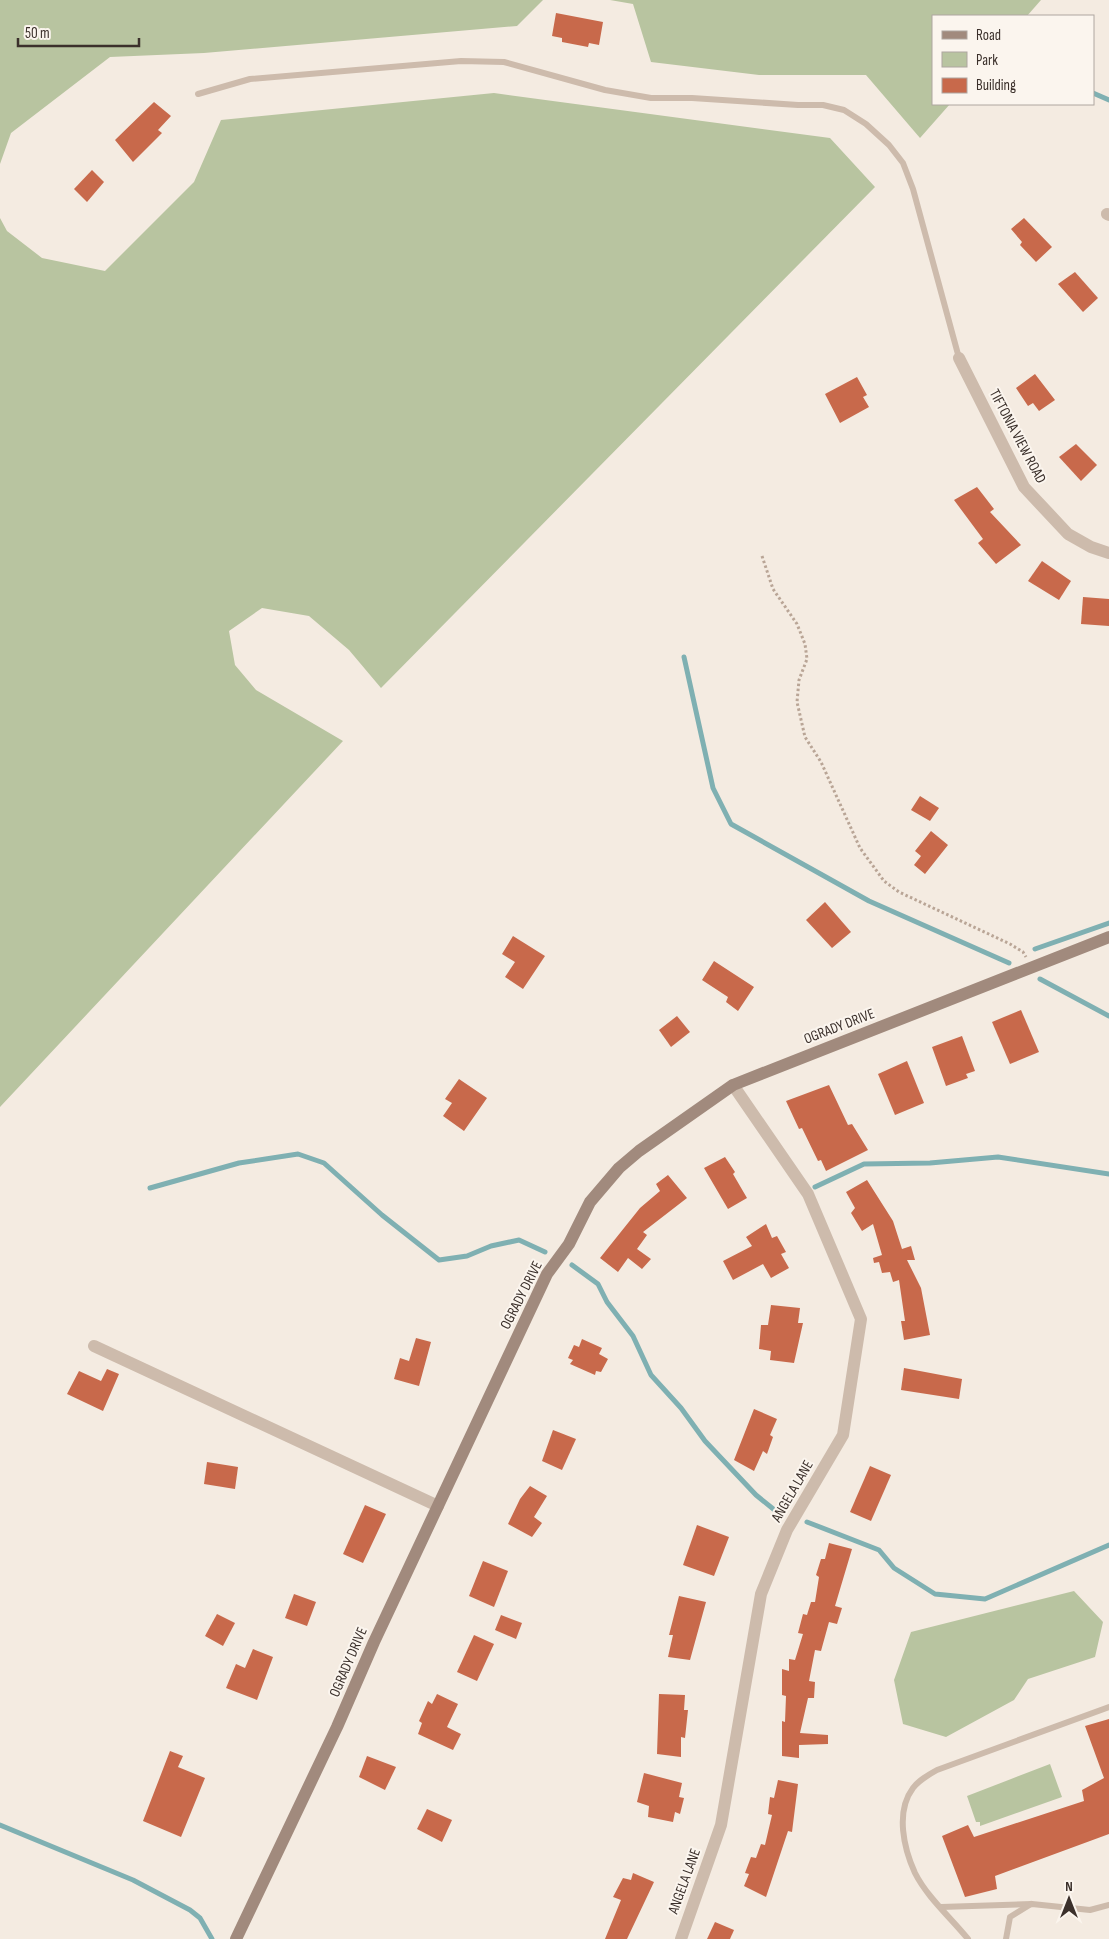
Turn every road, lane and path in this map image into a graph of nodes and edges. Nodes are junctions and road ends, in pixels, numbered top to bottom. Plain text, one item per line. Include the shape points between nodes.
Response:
1 (198, 94) dead end
2 (959, 358) joint
3 (1109, 553) edge
4 (762, 556) dead end
5 (1109, 938) edge
6 (1032, 968) junction
7 (732, 1085) junction
8 (94, 1346) dead end
9 (438, 1506) junction
10 (1109, 1707) edge
11 (1032, 1904) junction
12 (1109, 1905) edge
13 (941, 1907) junction
14 (236, 1939) edge
15 (681, 1939) edge
16 (968, 1939) edge
17 (1006, 1939) edge

1 - 2 lane via 250,80 461,61 504,62 605,90 651,98 823,105 844,110 866,124 903,163
2 - 3 street, TIFTONIA VIEW ROAD via 1024,487 1068,534
4 - 6 path via 773,589 797,624 805,644 807,659 799,680 797,702 805,737 821,762 860,848 884,881 899,892 1010,944 1023,952
5 - 6 street, OGRADY DRIVE
6 - 7 street, OGRADY DRIVE
7 - 9 street, OGRADY DRIVE via 639,1151 619,1168 590,1202 569,1244 546,1274
7 - 15 street, ANGELA LANE via 808,1194 861,1318 844,1435 787,1530 760,1594 721,1825
8 - 9 street
9 - 14 street, OGRADY DRIVE
10 - 13 lane via 937,1770 912,1789 902,1828 916,1874
11 - 12 lane via 1090,1910
11 - 13 lane
11 - 17 lane via 1010,1917
13 - 16 lane

